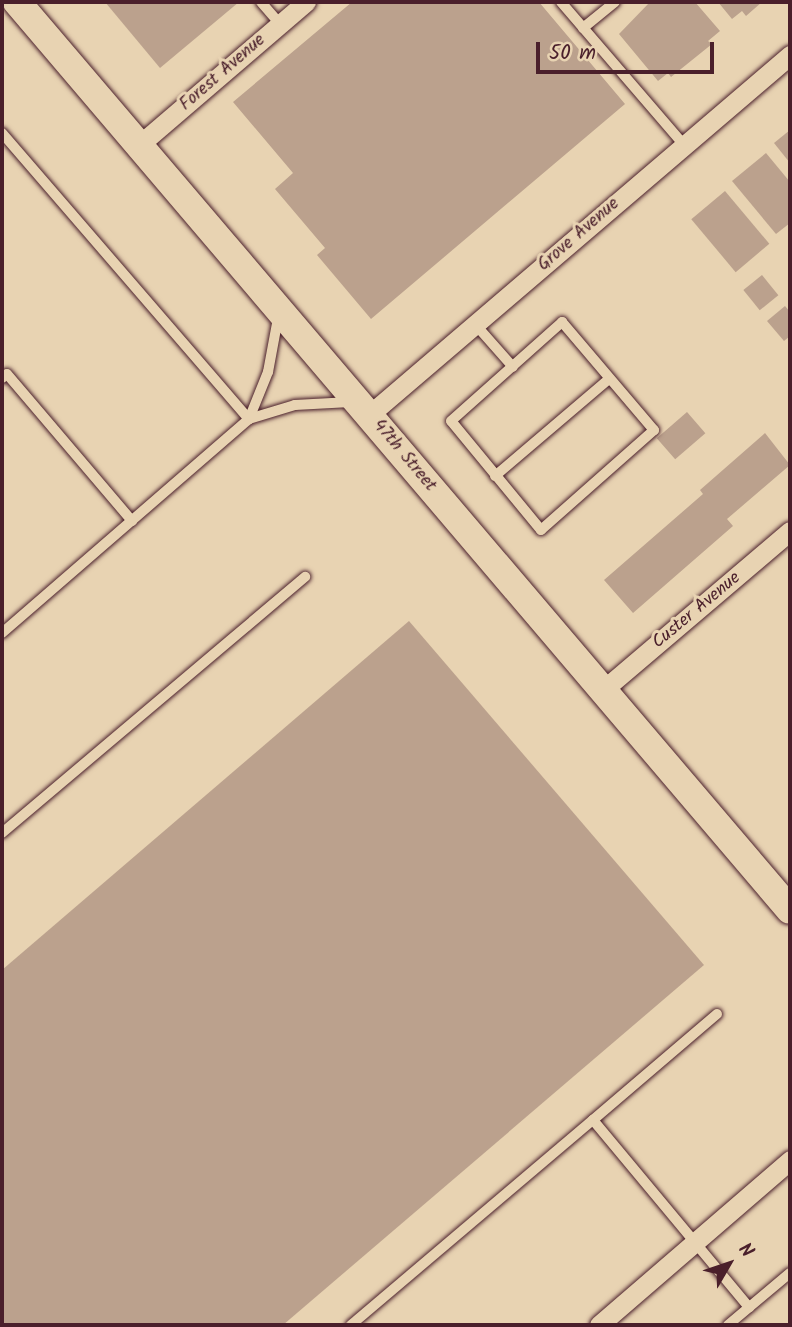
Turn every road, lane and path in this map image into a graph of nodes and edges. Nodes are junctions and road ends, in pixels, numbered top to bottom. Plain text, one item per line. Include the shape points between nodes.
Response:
1 (17, 2) edge
2 (261, 2) edge
3 (306, 2) edge
4 (561, 2) edge
5 (615, 2) edge
6 (280, 24) junction
7 (583, 28) junction
8 (790, 55) edge
9 (2, 133) edge
10 (139, 145) junction
11 (684, 145) junction
12 (279, 310) junction
13 (475, 324) junction
14 (513, 367) junction
15 (2, 378) edge
16 (609, 379) junction
17 (363, 408) junction
18 (249, 419) junction
19 (495, 476) junction
20 (132, 522) junction
21 (790, 531) edge
22 (305, 577) dead end
23 (2, 633) edge
24 (603, 690) junction
25 (2, 833) edge
26 (790, 910) edge
27 (717, 1014) dead end
28 (593, 1120) junction
29 (790, 1160) edge
30 (698, 1240) junction
31 (790, 1273) edge
32 (749, 1307) junction
33 (351, 1325) edge
34 (599, 1325) edge
35 (728, 1325) edge

1 - 10 main road, 47th Street
2 - 6 lane
3 - 6 street, Forest Avenue
4 - 7 lane
5 - 7 lane
6 - 10 street, Forest Avenue
7 - 11 lane
8 - 11 street, Grove Avenue
9 - 18 lane
10 - 12 main road, 47th Street
11 - 13 street, Grove Avenue
12 - 17 main road, 47th Street
12 - 18 lane via 268,372
13 - 14 lane
13 - 17 street, Grove Avenue
14 - 16 lane via 562,323
14 - 19 lane via 451,421
15 - 20 lane via 7,374
16 - 19 lane
16 - 19 lane via 654,430 541,530
17 - 18 lane via 295,405
17 - 24 main road, 47th Street
18 - 20 lane
20 - 23 lane
21 - 24 street, Custer Avenue
22 - 25 lane
24 - 26 main road, 47th Street
27 - 28 lane
28 - 30 lane
28 - 33 lane
29 - 30 street
30 - 32 lane
30 - 34 street
31 - 32 lane
32 - 35 lane

